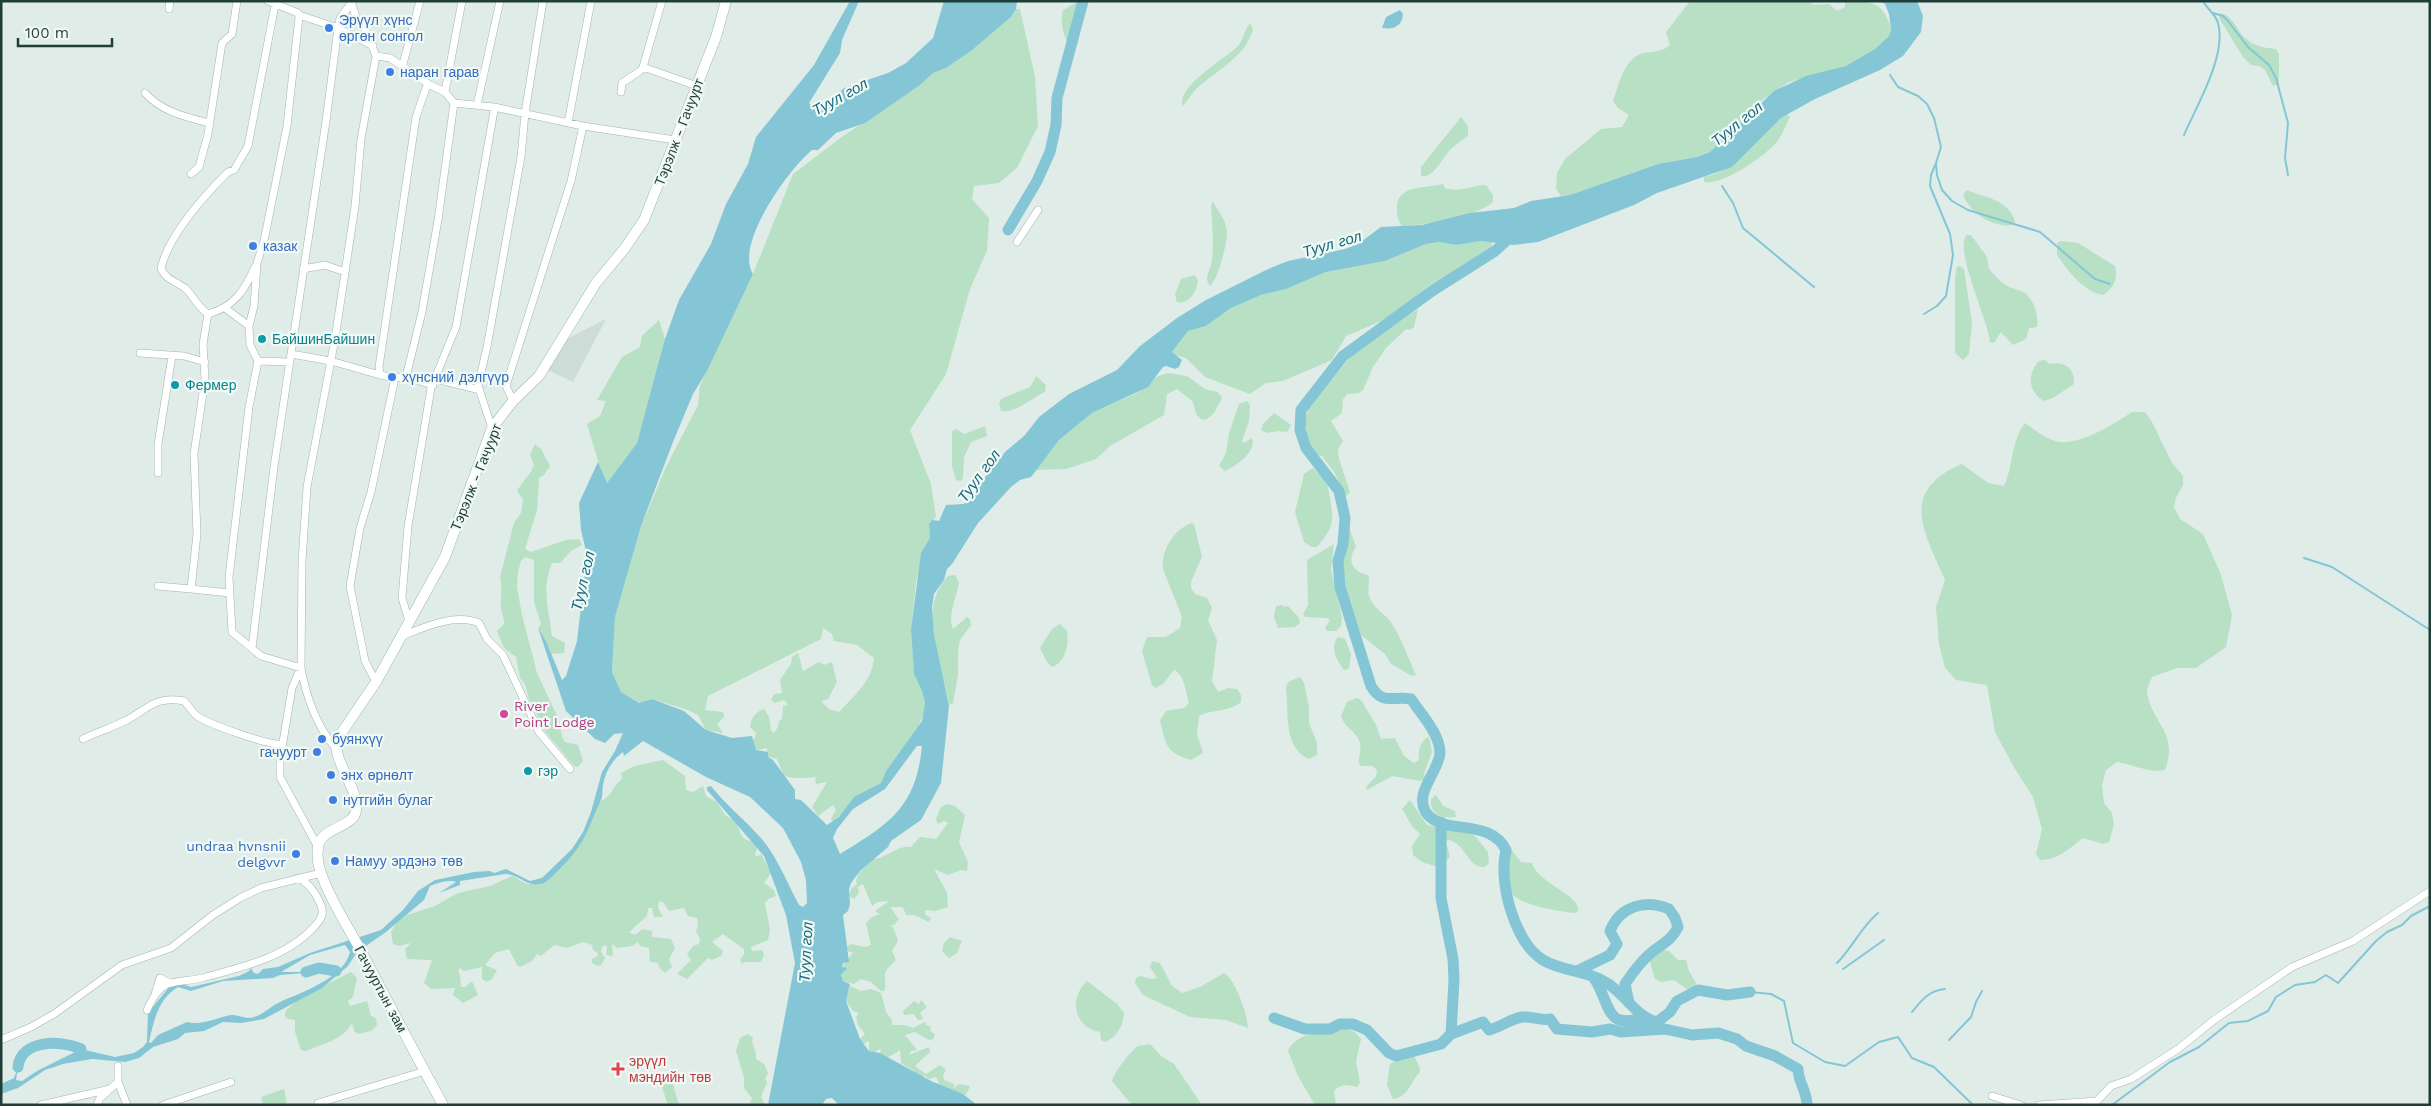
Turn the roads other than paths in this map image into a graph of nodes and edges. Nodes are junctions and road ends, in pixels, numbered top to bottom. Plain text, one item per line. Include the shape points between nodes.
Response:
1 (170, 1) edge
2 (237, 1) edge
3 (420, 1) edge
4 (462, 1) edge
5 (500, 1) edge
6 (543, 1) edge
7 (591, 1) edge
8 (662, 1) edge
9 (726, 1) edge
10 (272, 3) edge
11 (351, 3) edge
12 (169, 9) dead end
13 (299, 15) junction
14 (338, 28) junction
15 (373, 46) junction
16 (376, 56) junction
17 (402, 64) junction
18 (643, 67) junction
19 (430, 85) junction
20 (697, 86) junction
21 (445, 92) junction
22 (621, 92) dead end
23 (145, 93) dead end
24 (454, 103) junction
25 (477, 105) junction
26 (494, 107) junction
27 (525, 113) junction
28 (209, 123) junction
29 (568, 123) junction
30 (583, 126) junction
31 (675, 140) junction
32 (191, 174) dead end
33 (1038, 210) dead end
34 (1017, 242) dead end
35 (257, 263) junction
36 (303, 269) junction
37 (345, 272) junction
38 (225, 308) junction
39 (208, 314) junction
40 (249, 326) junction
41 (140, 353) dead end
42 (290, 354) junction
43 (172, 356) junction
44 (258, 361) junction
45 (205, 362) junction
46 (290, 362) junction
47 (331, 362) junction
48 (380, 375) junction
49 (406, 377) junction
50 (395, 378) junction
51 (434, 382) junction
52 (480, 390) junction
53 (514, 401) junction
54 (492, 428) junction
55 (158, 473) dead end
56 (158, 586) dead end
57 (191, 589) junction
58 (230, 593) junction
59 (409, 621) junction
60 (402, 636) junction
61 (252, 648) junction
62 (301, 668) junction
63 (376, 682) junction
64 (83, 739) dead end
65 (282, 744) junction
66 (336, 748) junction
67 (570, 769) dead end
68 (318, 847) junction
69 (321, 873) junction
70 (298, 878) junction
71 (2430, 891) edge
72 (147, 1010) dead end
73 (1, 1040) edge
74 (118, 1066) dead end
75 (425, 1071) junction
76 (118, 1082) junction
77 (231, 1082) dead end
78 (110, 1089) junction
79 (1992, 1096) dead end
80 (318, 1104) edge
81 (41, 1105) edge
82 (97, 1105) edge
83 (127, 1105) edge
84 (163, 1105) edge
85 (443, 1105) edge
86 (2021, 1105) edge
87 (2039, 1105) edge

1 - 12 street
2 - 28 street via 232,34 222,43
3 - 17 street
4 - 21 street
5 - 25 street
6 - 27 street
7 - 29 street
8 - 18 street
9 - 20 main road, Тэрэлж - Гачуурт
10 - 13 street
10 - 39 street via 248,146 234,170 228,172 198,204 180,230 161,268
11 - 14 street via 340,18
11 - 15 street
13 - 14 street
13 - 35 street via 287,126
14 - 15 street
14 - 36 street
15 - 16 street
16 - 17 street
16 - 37 street via 361,139
17 - 19 street
18 - 20 street
18 - 22 street via 622,83
19 - 21 street
19 - 48 street via 416,117
20 - 31 main road, Тэрэлж - Гачуурт
21 - 24 street
23 - 28 street via 175,114
24 - 25 street
24 - 49 street via 425,294
25 - 26 street
26 - 27 street
26 - 51 street via 456,327
27 - 29 street
27 - 52 street via 521,157 488,347 478,386
28 - 32 street via 199,166
29 - 30 street
30 - 31 street
30 - 53 street via 571,181 506,386
31 - 53 main road, Тэрэлж - Гачуурт via 664,175 638,230 596,283 539,376
33 - 34 street
35 - 38 street via 240,296
35 - 40 street
36 - 37 street via 325,265
36 - 42 street
37 - 47 street
38 - 39 street
38 - 40 street
39 - 45 street via 203,344
40 - 44 street via 250,345
41 - 43 street
42 - 46 street
42 - 47 street
43 - 45 street
43 - 55 street via 158,444
44 - 46 street
44 - 58 street via 237,499
45 - 57 street via 206,378 194,454 197,534
46 - 61 street
47 - 48 street
47 - 62 street via 307,487 302,561
48 - 50 street
49 - 50 street
49 - 51 street
50 - 63 street via 350,586 365,661
51 - 52 street
51 - 59 street via 408,526 402,598
52 - 54 street
53 - 54 main road, Тэрэлж - Гачуурт
54 - 59 main road, Тэрэлж - Гачуурт via 445,557
56 - 57 street
57 - 58 street
58 - 61 street via 232,632
59 - 60 main road, Тэрэлж - Гачуурт
60 - 63 main road, Тэрэлж - Гачуурт
60 - 67 street via 449,620 479,623 487,639 503,655 539,732
61 - 62 street via 261,656
62 - 65 street via 292,688
62 - 66 street via 315,715
63 - 66 main road, Тэрэлж - Гачуурт via 338,735
64 - 65 street via 158,701 171,699 184,701 197,716 209,722 275,745
65 - 68 street via 280,778
66 - 68 main road via 354,795 356,810 353,818 324,836
68 - 69 main road
69 - 70 street
69 - 75 main road, Гачууртын зам
70 - 72 street via 309,886 323,912 304,937 283,951 252,962 170,983 154,997
70 - 73 street via 261,888 240,898 171,948 122,965 54,1014
71 - 87 street via 2353,940 2292,968 2221,1014 2178,1049 2131,1079 2111,1086 2097,1101
74 - 76 street
75 - 80 street
75 - 85 main road, Гачууртын зам
76 - 78 street
76 - 83 street
77 - 84 street
78 - 81 street
78 - 82 street
79 - 86 street

